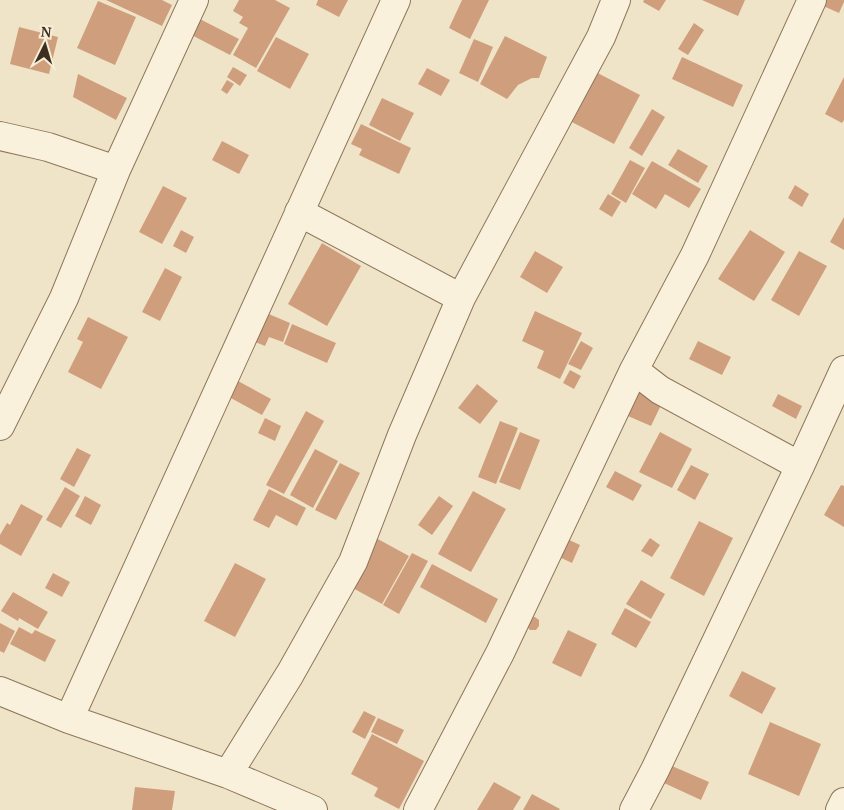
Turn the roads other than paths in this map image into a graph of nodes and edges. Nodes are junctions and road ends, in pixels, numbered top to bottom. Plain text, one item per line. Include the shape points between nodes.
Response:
1 (194, 0) edge
2 (396, 0) edge
3 (616, 0) edge
4 (812, 0) edge
5 (0, 136) edge
6 (116, 170) junction
7 (299, 212) junction
8 (461, 298) junction
9 (634, 370) junction
10 (844, 370) edge
11 (0, 426) edge
12 (800, 466) junction
13 (0, 691) edge
14 (69, 719) junction
15 (228, 774) junction
16 (844, 802) edge
17 (311, 810) edge
18 (418, 810) edge
19 (634, 810) edge
20 (840, 810) edge

1 - 6 street
2 - 7 street
3 - 8 street via 601,37
4 - 9 street via 695,255
5 - 6 street via 48,147
6 - 11 street via 64,298
7 - 8 street
7 - 14 street
8 - 15 street via 402,435 353,562 290,674
9 - 12 street via 660,390
9 - 18 street via 500,653
10 - 12 street
12 - 19 street
13 - 14 street
14 - 15 street
15 - 17 street
16 - 20 street

